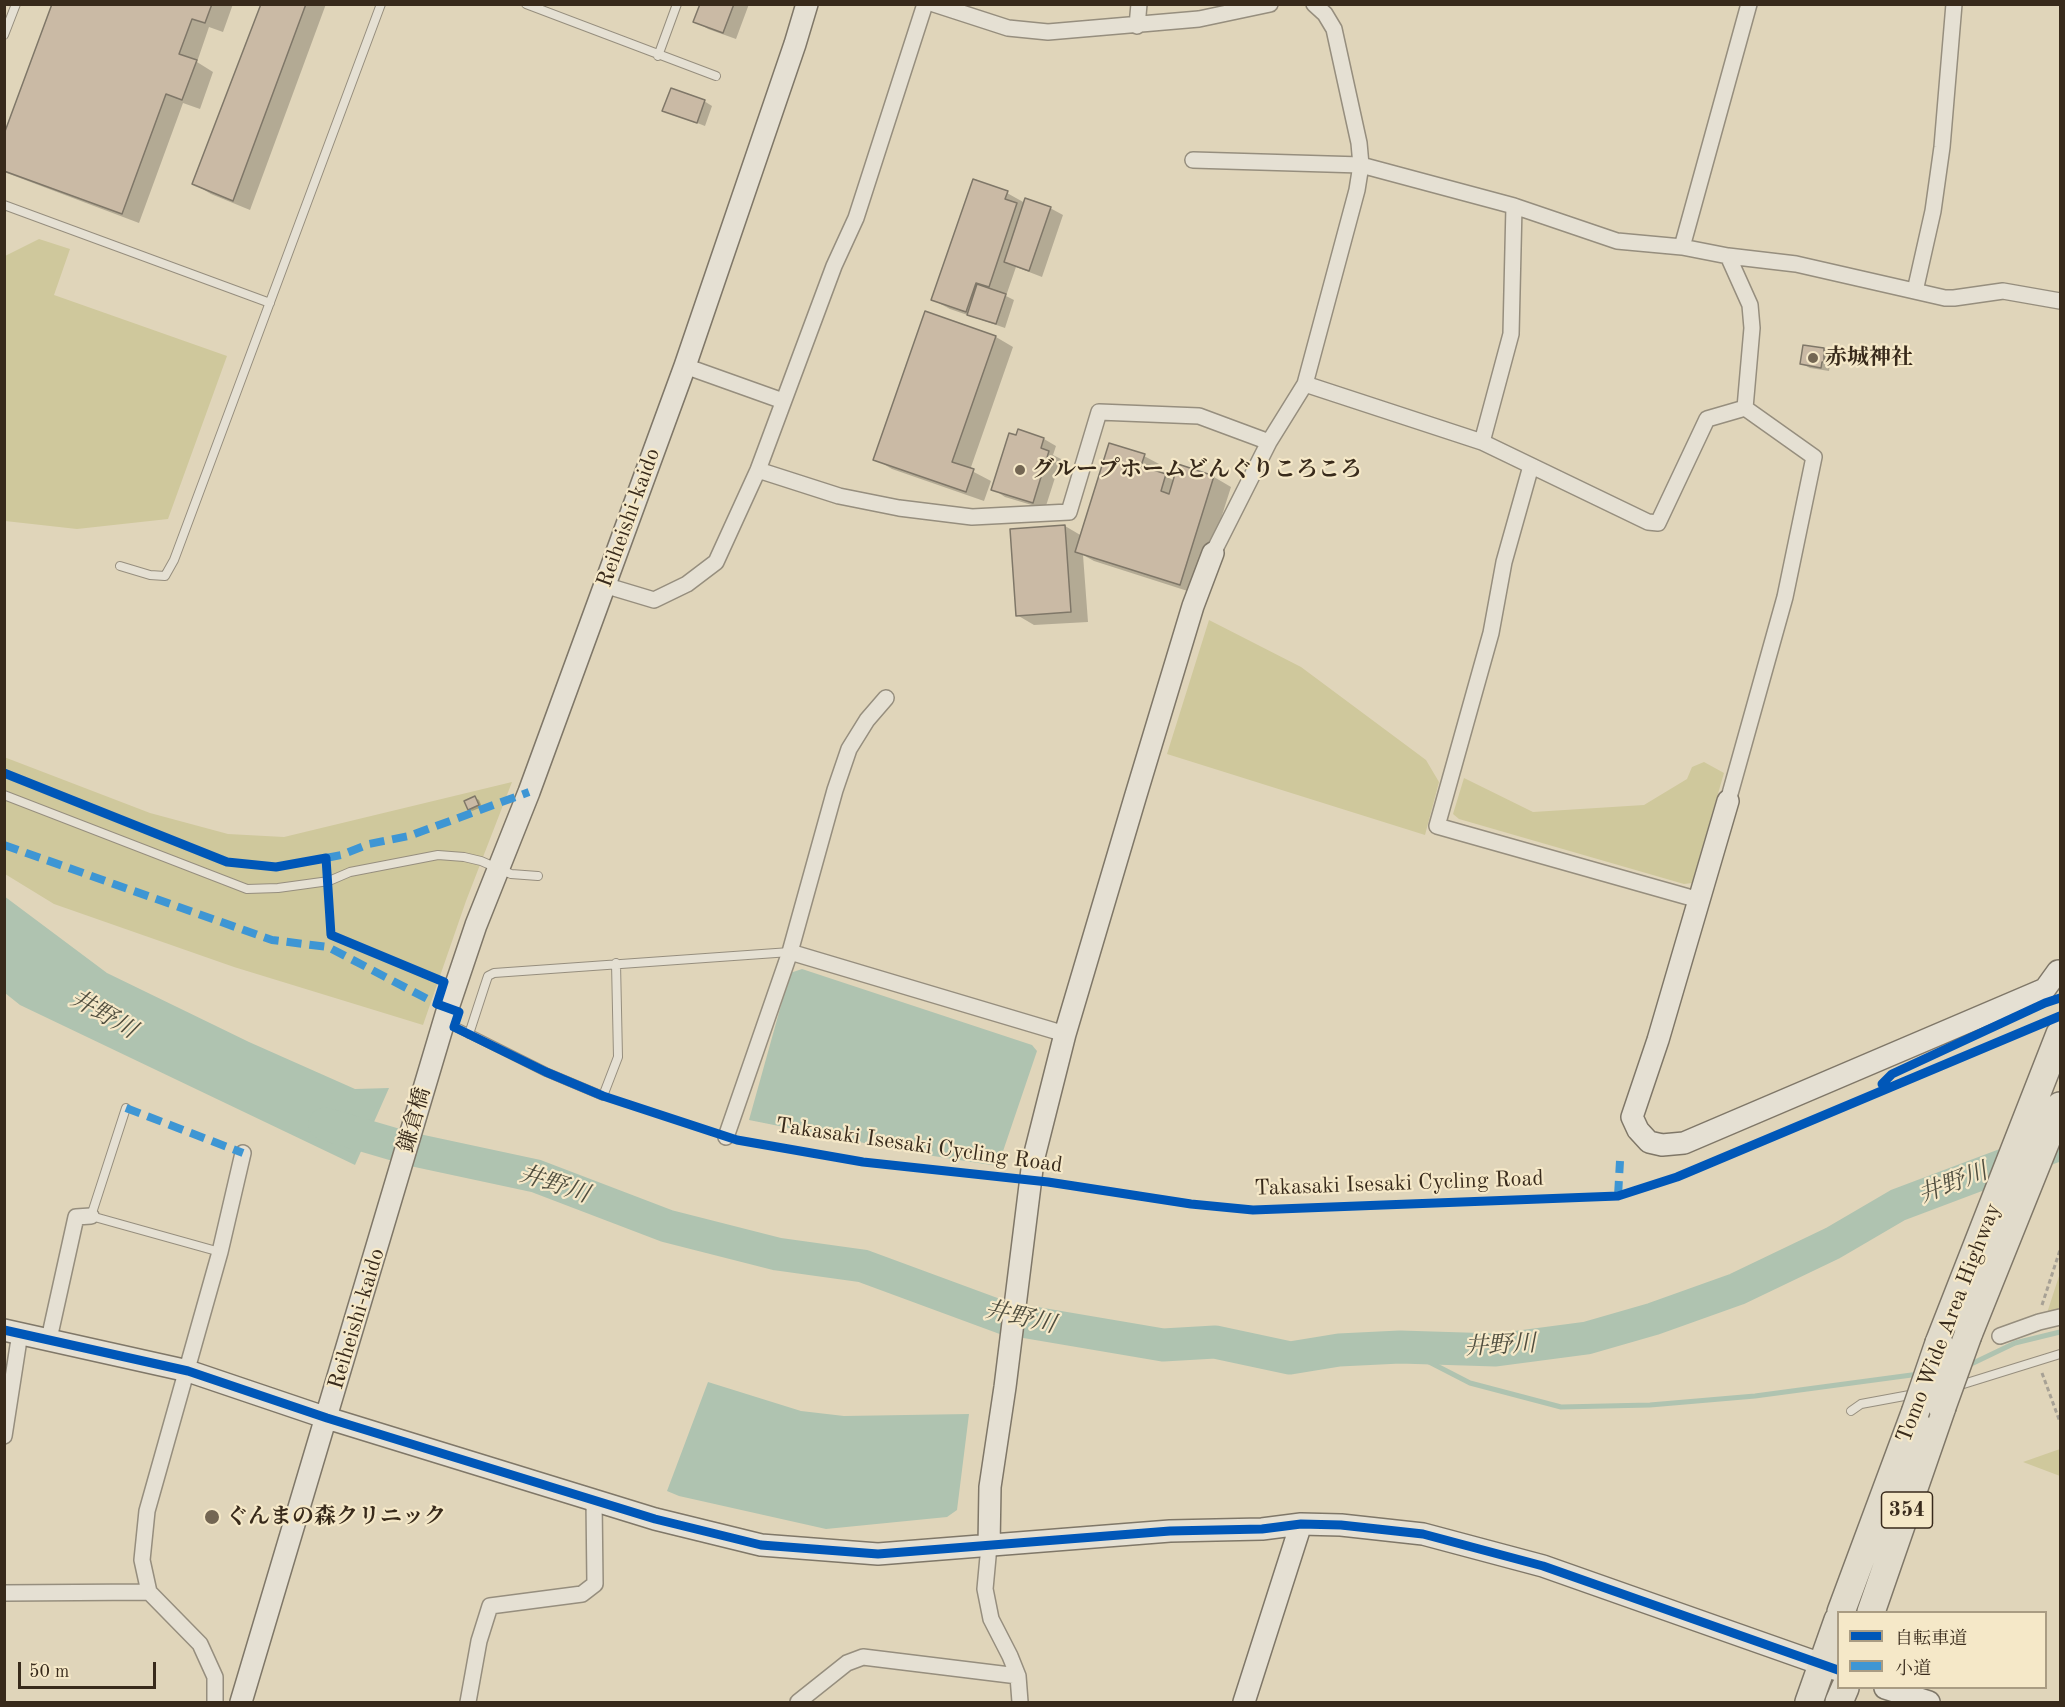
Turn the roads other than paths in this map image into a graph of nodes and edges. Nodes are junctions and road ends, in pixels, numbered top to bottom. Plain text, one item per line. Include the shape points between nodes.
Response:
1 (16, 4) edge
2 (381, 4) edge
3 (526, 4) edge
4 (677, 4) edge
5 (807, 4) edge
6 (925, 4) edge
7 (934, 4) edge
8 (1139, 4) edge
9 (1270, 4) edge
10 (1314, 4) edge
11 (1749, 4) edge
12 (1954, 4) edge
13 (1137, 26) junction
14 (4, 35) edge
15 (658, 56) junction
16 (716, 76) dead end
17 (1193, 160) dead end
18 (1361, 165) junction
19 (4, 205) edge
20 (1514, 206) junction
21 (1682, 247) junction
22 (1728, 256) junction
23 (1915, 291) junction
24 (2061, 301) edge
25 (270, 303) junction
26 (685, 366) junction
27 (1305, 384) junction
28 (783, 401) junction
29 (1745, 408) junction
30 (1269, 442) junction
31 (1482, 442) junction
32 (1531, 466) junction
33 (758, 470) junction
34 (1213, 553) joint
35 (120, 566) dead end
36 (604, 585) junction
37 (886, 698) dead end
38 (4, 795) edge
39 (1728, 801) joint
40 (498, 869) junction
41 (538, 876) dead end
42 (1699, 900) junction
43 (790, 952) junction
44 (616, 963) junction
45 (2059, 968) edge
46 (447, 1026) junction
47 (470, 1034) junction
48 (1065, 1034) junction
49 (2061, 1034) edge
50 (2061, 1106) edge
51 (126, 1108) dead end
52 (726, 1137) dead end
53 (243, 1153) dead end
54 (389, 1210) joint
55 (91, 1216) junction
56 (220, 1252) junction
57 (2061, 1317) edge
58 (12, 1331) edge
59 (2000, 1336) dead end
60 (49, 1339) junction
61 (2061, 1354) edge
62 (188, 1371) junction
63 (1938, 1396) junction
64 (1851, 1411) dead end
65 (327, 1418) junction
66 (4, 1436) edge
67 (594, 1500) junction
68 (1301, 1524) junction
69 (989, 1546) junction
70 (149, 1592) junction
71 (4, 1593) edge
72 (1841, 1611) edge
73 (1871, 1611) edge
74 (1837, 1630) edge
75 (1830, 1667) edge
76 (1018, 1676) junction
77 (1888, 1689) edge
78 (216, 1702) edge
79 (241, 1702) edge
80 (468, 1702) edge
81 (798, 1702) edge
82 (1020, 1702) edge
83 (1244, 1702) edge
84 (1809, 1702) edge
85 (1929, 1702) edge

1 - 14 lane
2 - 25 lane
3 - 15 lane
4 - 15 lane
5 - 26 street, Reiheishi-kaido
6 - 28 street via 856,218
7 - 13 street via 1008,28 1048,32
8 - 13 street
9 - 13 street via 1199,19
10 - 18 street via 1334,29
11 - 21 street
12 - 23 street via 1942,147
15 - 16 lane
17 - 18 street
18 - 20 street
18 - 27 street
19 - 25 lane
20 - 21 street via 1617,241
20 - 31 street via 1511,334
21 - 22 street
22 - 23 street via 1796,264
22 - 29 street via 1749,305 1752,328
23 - 24 street via 1954,298 2003,291
25 - 35 lane via 165,576
26 - 28 street
26 - 36 street, Reiheishi-kaido
27 - 30 street
27 - 31 street
28 - 33 street
29 - 32 street via 1707,419 1658,523 1648,522
29 - 39 street via 1814,457 1785,597
30 - 33 street via 1199,416 1099,412 1069,512 972,517 899,508 839,496
30 - 34 street
31 - 32 street
32 - 42 street via 1504,562 1491,633 1437,826
33 - 36 street via 716,562 687,584 654,600
34 - 48 street via 1193,606
36 - 40 street, Reiheishi-kaido
37 - 43 street via 849,749
38 - 40 lane via 247,889 328,881 350,872 438,855 464,857
39 - 42 street
40 - 41 lane
40 - 46 street, Reiheishi-kaido via 476,925
42 - 45 street via 1632,1117 1650,1142 1662,1145 1684,1143 2034,993 2045,988
43 - 44 lane
43 - 48 street
43 - 52 street
44 - 47 lane via 494,973 484,988
44 - 47 lane via 618,1057 603,1096
46 - 47 lane
46 - 54 street, 鎌倉橋
48 - 69 street via 1033,1161 990,1487
49 - 72 highway, Tomo Wide Area Highway / 354, bridge via 1939,1343
50 - 63 highway, Tomo Wide Area Highway / 354, bridge via 1968,1335
51 - 55 lane
53 - 56 street
54 - 65 street, Reiheishi-kaido
55 - 56 lane
55 - 60 street via 76,1216
56 - 62 street
57 - 59 street
58 - 60 street
58 - 66 street
60 - 62 street
61 - 63 lane
62 - 65 street
62 - 70 street via 147,1511 142,1560
63 - 64 lane via 1861,1404
63 - 73 highway, Tomo Wide Area Highway / 354
65 - 67 street
65 - 79 street, Reiheishi-kaido
67 - 69 street via 761,1545 878,1554
67 - 80 street via 595,1584 582,1594 490,1606
68 - 69 street
68 - 75 street via 1423,1534 1543,1566
68 - 83 street
69 - 76 street via 986,1589 991,1619
70 - 71 street
70 - 78 street via 200,1644 215,1677
74 - 75 highway
75 - 84 highway
76 - 81 street via 863,1657 847,1663
76 - 82 street
77 - 85 street

